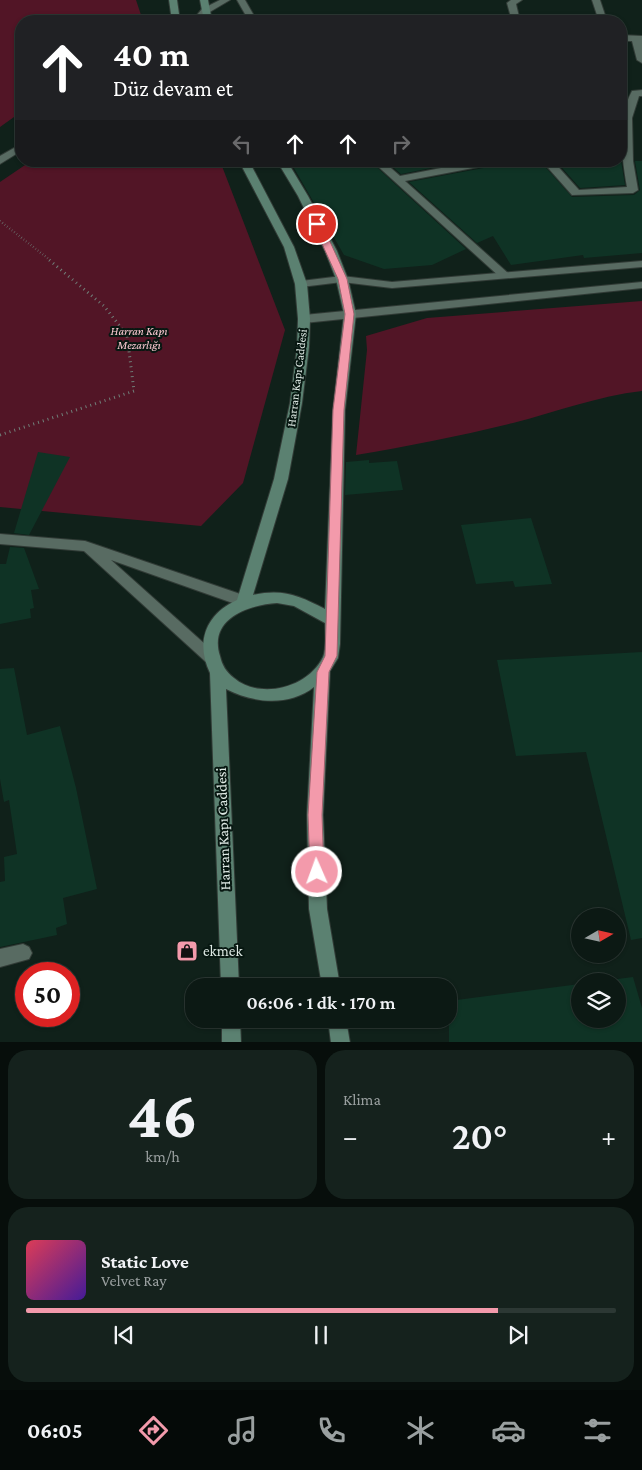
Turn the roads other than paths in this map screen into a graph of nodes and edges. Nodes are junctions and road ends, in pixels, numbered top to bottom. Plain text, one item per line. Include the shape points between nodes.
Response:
1 (173, 0) edge
2 (204, 0) edge
3 (226, 0) edge
4 (241, 0) edge
5 (518, 0) edge
6 (596, 0) edge
7 (205, 10) junction
8 (175, 15) edge
9 (201, 15) edge
10 (206, 15) edge
11 (250, 15) edge
12 (514, 15) edge
13 (601, 15) edge
14 (639, 38) edge
15 (642, 60) edge
16 (642, 93) edge
17 (627, 111) edge
18 (627, 150) edge
19 (15, 151) edge
20 (0, 161) edge
21 (247, 167) edge
22 (285, 167) edge
23 (384, 167) edge
24 (462, 167) edge
25 (552, 167) edge
26 (399, 179) junction
27 (642, 264) edge
28 (505, 276) junction
29 (342, 279) junction
30 (301, 284) junction
31 (642, 286) edge
32 (350, 314) junction
33 (304, 319) junction
34 (0, 539) edge
35 (85, 546) junction
36 (244, 601) junction
37 (332, 620) junction
38 (214, 665) junction
39 (323, 672) junction
40 (23, 953) dead end
41 (0, 958) edge
42 (230, 978) edge
43 (330, 978) edge
44 (231, 1028) edge
45 (339, 1028) edge
46 (232, 1042) edge
47 (341, 1042) edge

1 - 8 main road
2 - 7 main road
3 - 7 street
4 - 11 street
5 - 12 street via 511,3
6 - 13 street
7 - 9 street
7 - 10 main road
14 - 15 street
16 - 17 street via 635,93
18 - 25 street via 633,190 576,193
19 - 20 street
21 - 30 main road, Harran Kapı Caddesi via 288,247
22 - 29 main road via 331,251
23 - 26 street
24 - 26 street
26 - 28 street
27 - 28 street
28 - 29 street via 392,285
29 - 30 street
29 - 32 main road
30 - 33 main road, Harran Kapı Caddesi
31 - 32 street
32 - 33 street
32 - 37 main road via 339,410
33 - 36 main road, Harran Kapı Caddesi via 296,403 281,480
34 - 35 street
35 - 36 street
35 - 38 street
36 - 37 main road via 277,597 297,601
36 - 38 main road via 215,627 210,642
37 - 39 main road via 331,656
38 - 39 main road via 230,684 267,696 289,694 308,685
38 - 42 main road, Harran Kapı Caddesi
39 - 43 main road via 315,815 318,910
40 - 41 street
44 - 46 main road
45 - 47 main road

